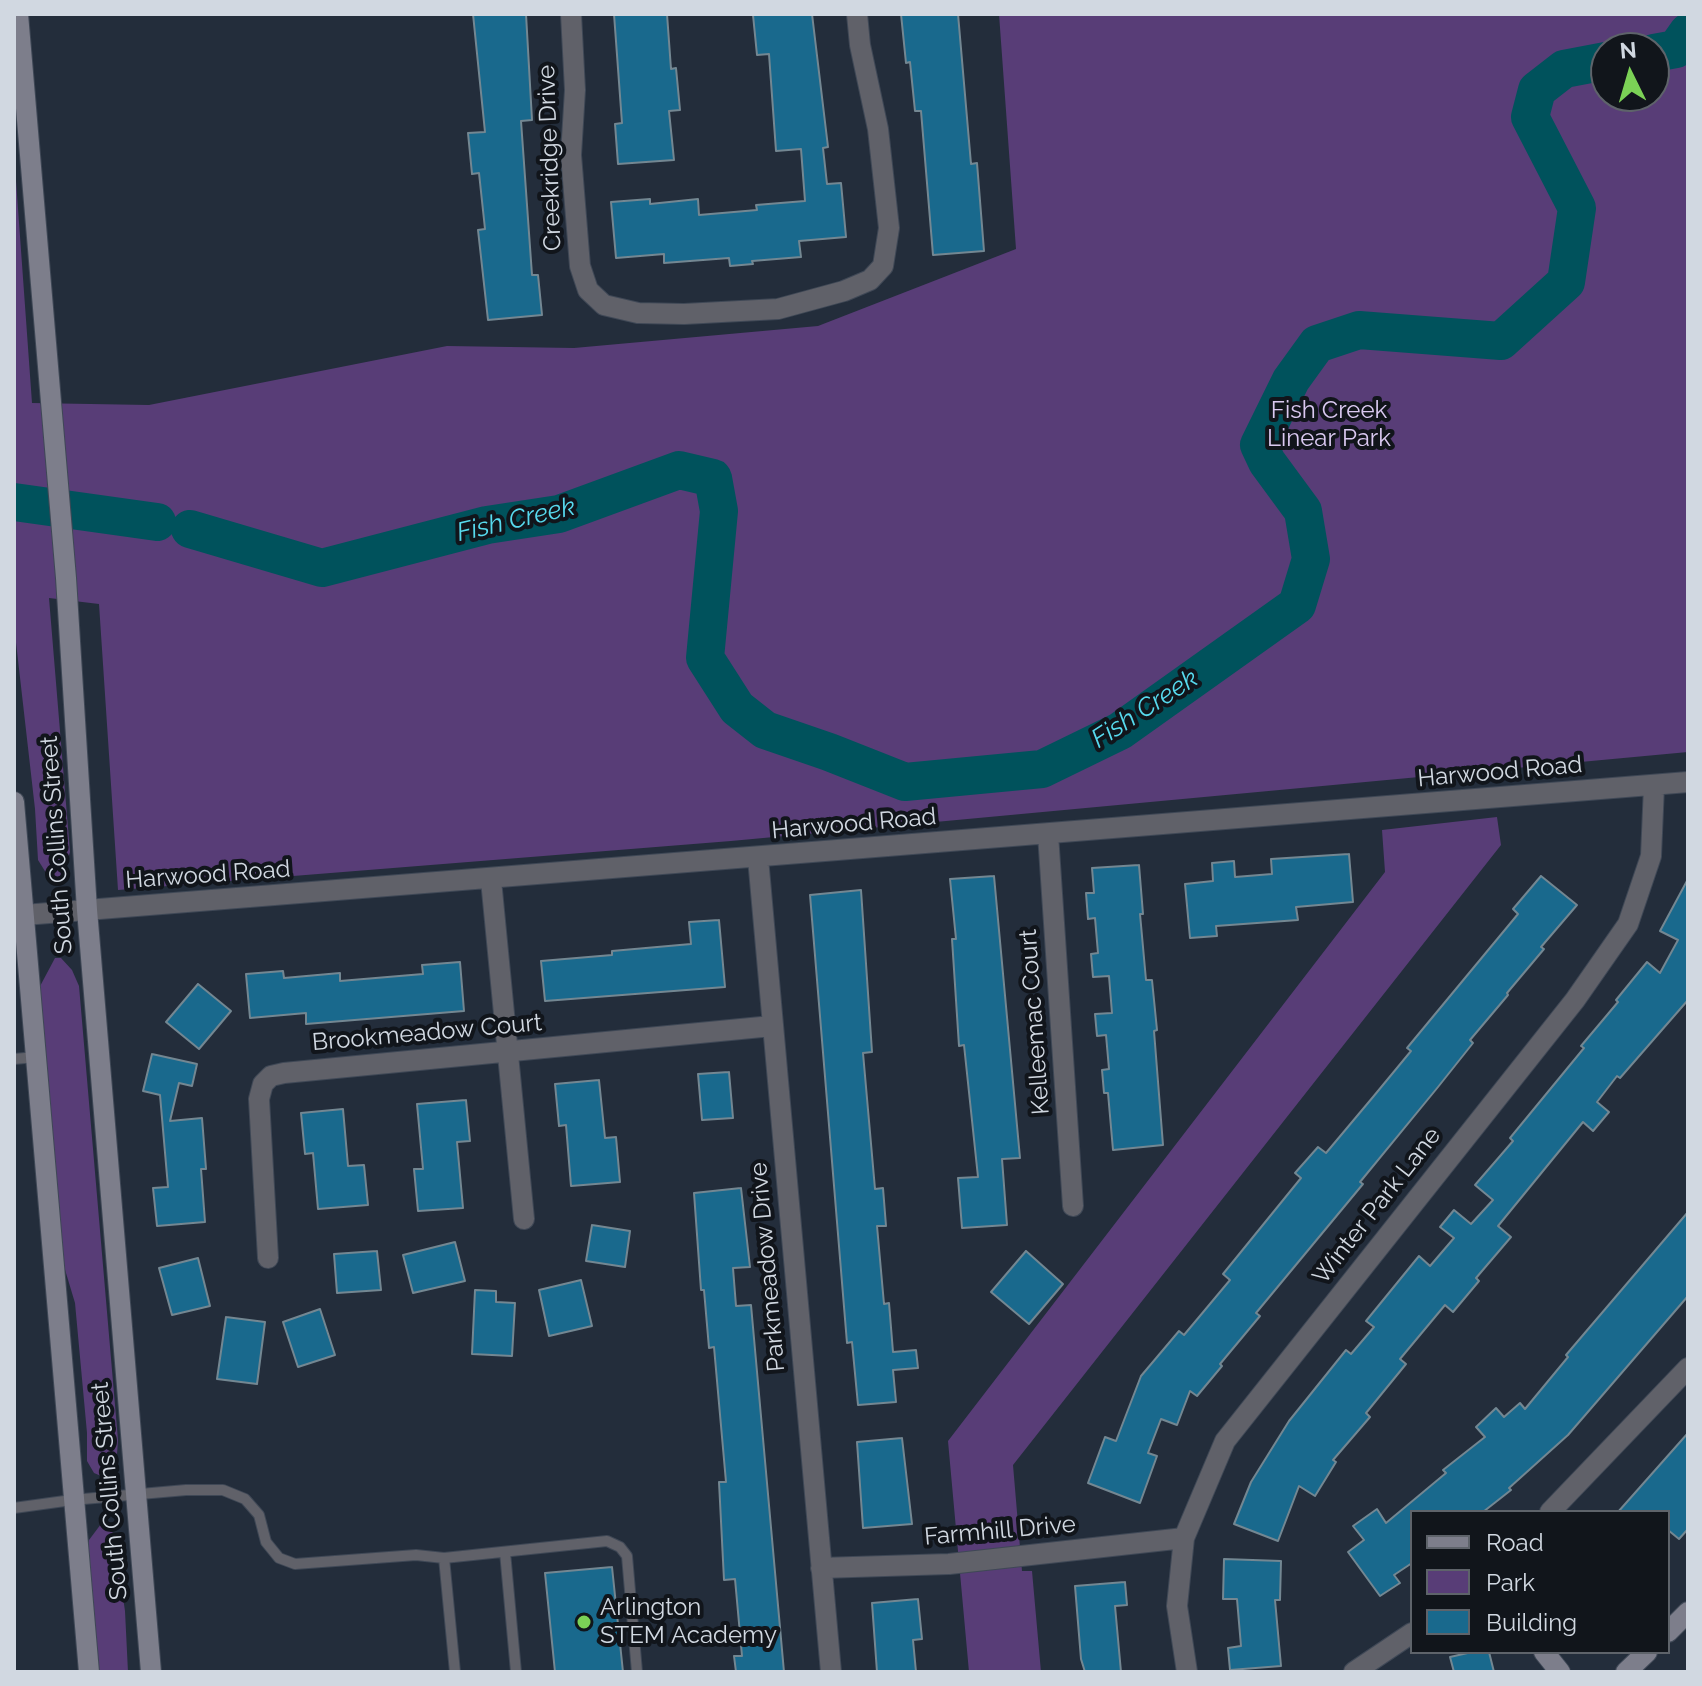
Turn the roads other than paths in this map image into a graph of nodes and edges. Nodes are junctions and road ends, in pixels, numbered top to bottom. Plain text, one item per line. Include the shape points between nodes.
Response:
1 (18, 14) edge
2 (571, 14) edge
3 (857, 14) edge
4 (1688, 782) edge
5 (1654, 786) junction
6 (14, 802) edge
7 (1048, 834) junction
8 (758, 858) junction
9 (491, 880) junction
10 (87, 910) junction
11 (24, 915) junction
12 (772, 1026) junction
13 (508, 1052) junction
14 (36, 1057) junction
15 (14, 1059) edge
16 (1073, 1206) dead end
17 (524, 1219) dead end
18 (268, 1258) dead end
19 (1688, 1368) edge
20 (136, 1494) junction
21 (72, 1500) junction
22 (14, 1508) edge
23 (1552, 1510) edge
24 (1184, 1538) junction
25 (505, 1552) junction
26 (444, 1558) junction
27 (821, 1568) junction
28 (1688, 1612) edge
29 (1670, 1630) edge
30 (1410, 1634) edge
31 (1546, 1654) edge
32 (1645, 1654) edge
33 (89, 1672) edge
34 (151, 1672) edge
35 (455, 1672) edge
36 (516, 1672) edge
37 (637, 1672) edge
38 (831, 1672) edge
39 (1187, 1672) edge
40 (1354, 1672) edge
41 (1560, 1672) edge
42 (1626, 1672) edge

1 - 10 main road, South Collins Street via 66,578
2 - 3 street, Creekridge Drive via 571,155 580,266 588,290 604,305 638,313 684,314 778,309 844,291 870,280 883,266 889,228
4 - 5 street, Harwood Road
5 - 7 street, Harwood Road
5 - 24 street, Winter Park Lane via 1651,856 1628,924 1575,1000 1225,1441
6 - 11 main road, South Collins Street
7 - 8 street, Harwood Road
7 - 16 street, Kelleemac Court
8 - 9 street, Harwood Road
8 - 12 street, Parkmeadow Drive
9 - 10 street, Harwood Road
9 - 13 street
10 - 11 street, Harwood Road
10 - 20 main road, South Collins Street
11 - 14 main road, South Collins Street
12 - 13 street, Brookmeadow Court
12 - 27 street, Parkmeadow Drive
13 - 17 street
13 - 18 street, Brookmeadow Court via 271,1076 259,1099
14 - 15 lane
14 - 21 main road, South Collins Street
19 - 23 street
20 - 21 lane
20 - 26 lane via 223,1490 245,1499 259,1515 266,1542 279,1558 295,1564 416,1555
20 - 34 main road, South Collins Street
21 - 22 lane
21 - 33 main road, South Collins Street
24 - 27 street, Farmhill Drive via 949,1564
24 - 39 street, Winter Park Lane via 1177,1606
25 - 26 lane
25 - 36 lane
25 - 37 lane via 607,1541 620,1547 627,1556
26 - 35 lane
27 - 38 street, Parkmeadow Drive
28 - 29 main road
30 - 40 street
31 - 41 main road
32 - 42 main road

